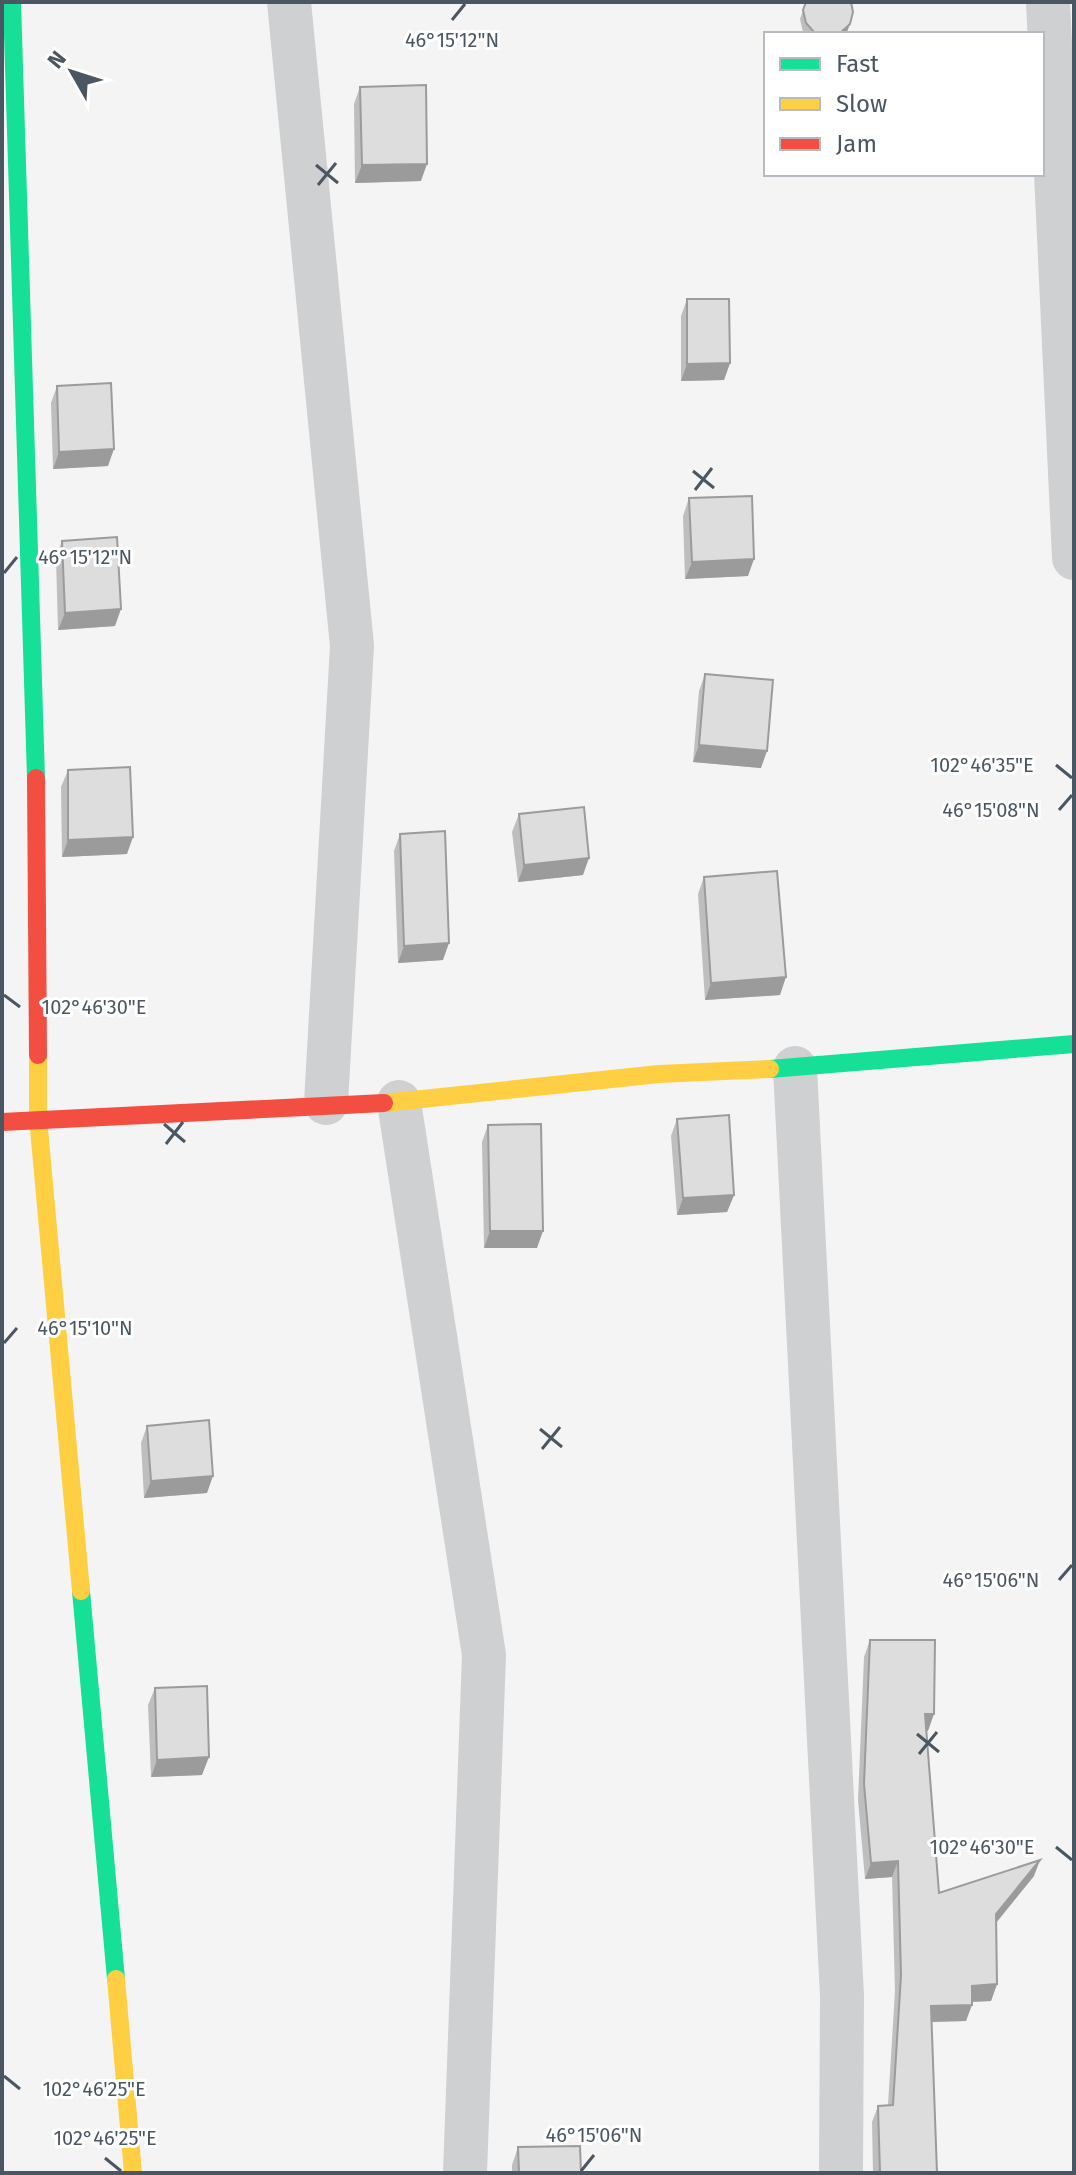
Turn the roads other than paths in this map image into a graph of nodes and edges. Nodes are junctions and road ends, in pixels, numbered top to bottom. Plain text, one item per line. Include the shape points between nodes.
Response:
1 (12, 2) edge
2 (289, 2) edge
3 (1048, 2) edge
4 (1074, 558) edge
5 (1074, 1044) edge
6 (795, 1068) junction
7 (399, 1102) junction
8 (326, 1103) junction
9 (38, 1118) junction
10 (2, 1122) edge
11 (133, 2173) edge
12 (465, 2173) edge
13 (841, 2173) edge

1 - 9 street via 36,707
2 - 8 street via 352,646
3 - 4 street
5 - 6 street
6 - 7 street via 659,1074
6 - 13 street via 842,1996
7 - 8 street
7 - 12 street via 484,1655
8 - 9 street
9 - 10 street
9 - 11 street

